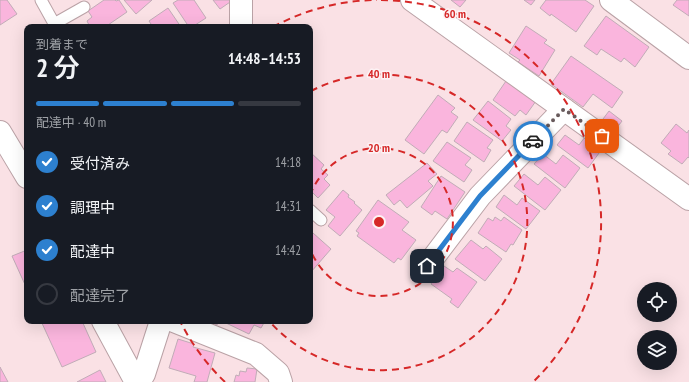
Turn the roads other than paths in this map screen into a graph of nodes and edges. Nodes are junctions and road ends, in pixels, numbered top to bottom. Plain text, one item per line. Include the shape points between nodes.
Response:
1 (41, 0) edge
2 (241, 0) edge
3 (412, 0) edge
4 (611, 0) edge
5 (84, 7) dead end
6 (54, 24) edge
7 (57, 24) edge
8 (241, 24) edge
9 (689, 58) edge
10 (564, 109) junction
11 (0, 132) edge
12 (24, 171) edge
13 (689, 199) edge
14 (313, 213) edge
15 (321, 220) dead end
16 (427, 266) dead end
17 (105, 324) edge
18 (160, 324) edge
19 (181, 324) edge
20 (136, 382) edge
21 (139, 382) edge
22 (281, 382) edge

1 - 6 lane
2 - 8 street
3 - 10 street
4 - 9 street
5 - 7 lane
10 - 13 street
10 - 16 street via 480,196
11 - 12 street
14 - 15 lane
17 - 20 street
18 - 21 street
19 - 22 street via 256,354 278,373

